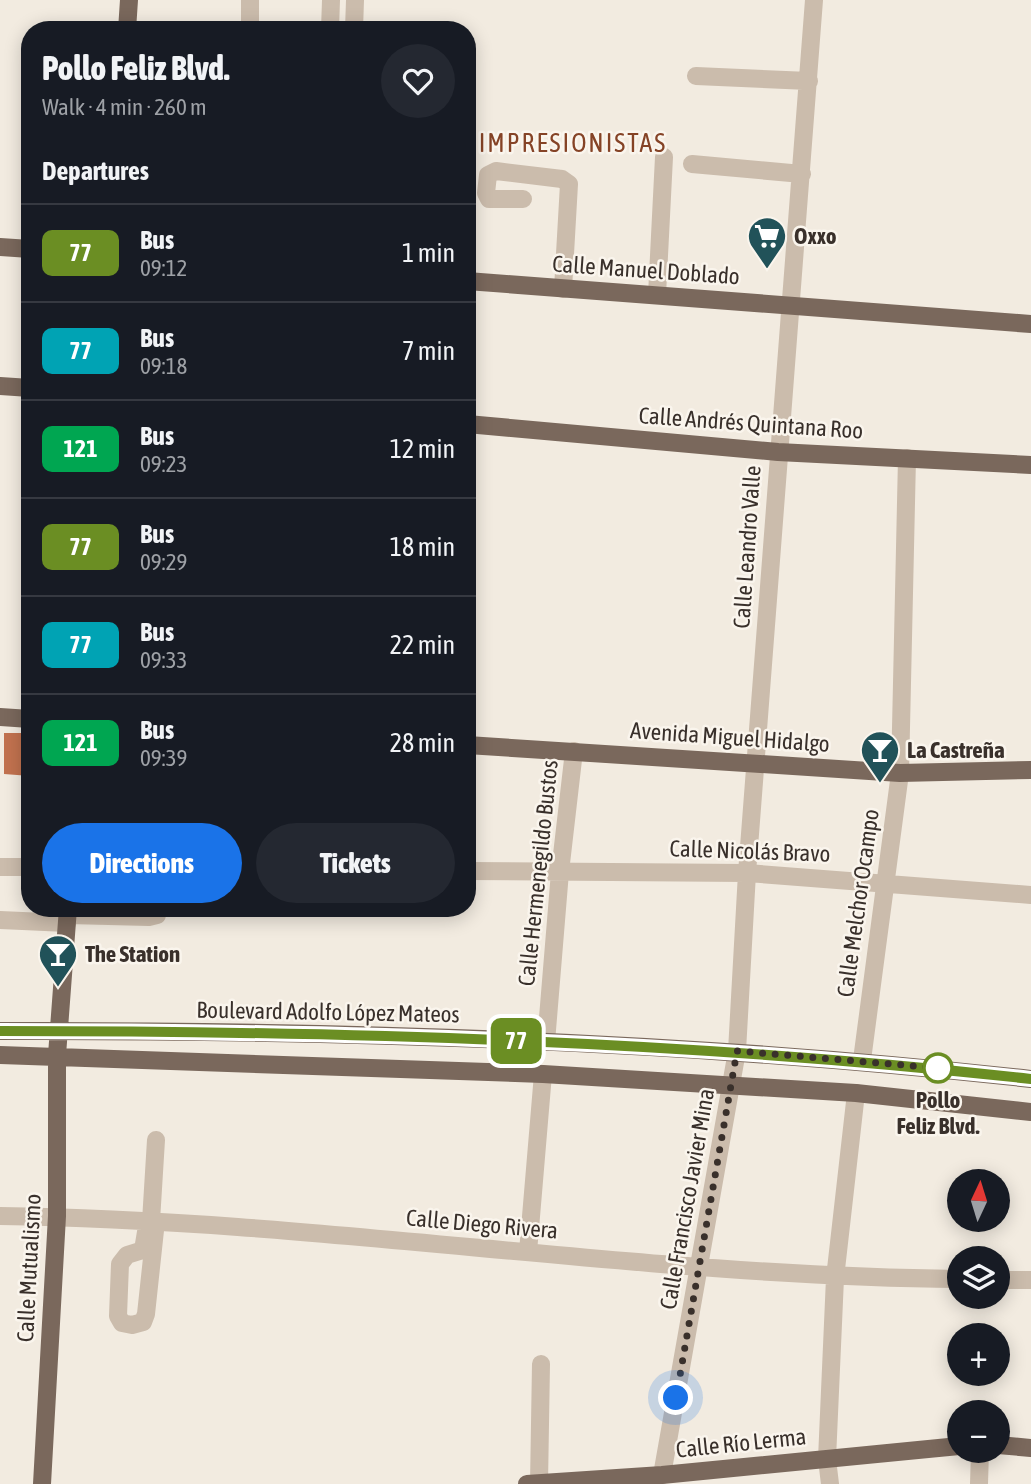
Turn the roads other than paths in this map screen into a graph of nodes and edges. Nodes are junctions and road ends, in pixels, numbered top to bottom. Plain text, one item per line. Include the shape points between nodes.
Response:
1 (129, 0) edge
2 (250, 0) edge
3 (331, 0) edge
4 (355, 0) edge
5 (814, 0) edge
6 (128, 21) edge
7 (250, 21) edge
8 (330, 21) edge
9 (354, 21) edge
10 (696, 76) dead end
11 (809, 81) junction
12 (664, 157) dead end
13 (692, 164) dead end
14 (802, 174) junction
15 (523, 199) dead end
16 (0, 247) edge
17 (21, 248) edge
18 (476, 282) edge
19 (564, 289) junction
20 (657, 295) junction
21 (790, 305) junction
22 (1031, 324) edge
23 (0, 386) edge
24 (21, 387) edge
25 (476, 425) edge
26 (779, 452) junction
27 (907, 458) junction
28 (1031, 465) edge
29 (0, 717) edge
30 (21, 718) edge
31 (476, 746) edge
32 (574, 751) junction
33 (756, 762) junction
34 (1031, 770) edge
35 (900, 773) junction
36 (0, 867) edge
37 (21, 867) edge
38 (476, 871) edge
39 (560, 872) junction
40 (747, 873) junction
41 (885, 882) junction
42 (1031, 895) edge
43 (51, 917) edge
44 (68, 917) edge
45 (108, 917) edge
46 (152, 917) edge
47 (0, 920) edge
48 (0, 1031) edge
49 (59, 1031) junction
50 (546, 1042) junction
51 (737, 1051) junction
52 (0, 1055) edge
53 (57, 1055) junction
54 (862, 1060) junction
55 (543, 1074) junction
56 (1031, 1079) edge
57 (733, 1085) junction
58 (856, 1093) junction
59 (1031, 1112) edge
60 (156, 1140) dead end
61 (0, 1216) edge
62 (57, 1216) junction
63 (151, 1228) junction
64 (528, 1252) junction
65 (699, 1268) junction
66 (835, 1278) junction
67 (947, 1279) edge
68 (1010, 1280) edge
69 (1031, 1280) edge
70 (541, 1364) dead end
71 (1010, 1446) edge
72 (947, 1447) edge
73 (1031, 1448) edge
74 (827, 1459) junction
75 (980, 1463) edge
76 (662, 1475) junction
77 (704, 1478) edge
78 (41, 1484) edge
79 (527, 1484) edge
80 (539, 1484) edge
81 (830, 1484) edge
82 (979, 1484) edge

1 - 6 main road
2 - 7 street
3 - 8 street
4 - 9 street
5 - 11 street, Calle Leandro Valle
10 - 11 street
11 - 14 street, Calle Leandro Valle
12 - 20 street
13 - 14 street
14 - 21 street, Calle Leandro Valle
15 - 19 street via 489,199 488,175 496,171 562,179 569,184
16 - 17 main road
18 - 19 main road, Calle Manuel Doblado
19 - 20 main road, Calle Manuel Doblado
20 - 21 main road, Calle Manuel Doblado
21 - 22 main road, Calle Manuel Doblado
21 - 26 street, Calle Leandro Valle
23 - 24 main road
25 - 26 main road, Calle Andrés Quintana Roo
26 - 27 main road, Calle Andrés Quintana Roo
26 - 33 street, Calle Leandro Valle
27 - 28 main road, Calle Andrés Quintana Roo
27 - 35 street, Calle Melchor Ocampo
29 - 30 main road
31 - 32 main road, Avenida Miguel Hidalgo
32 - 33 main road, Avenida Miguel Hidalgo
32 - 39 street, Calle Hermenegildo Bustos
33 - 35 main road, Avenida Miguel Hidalgo
33 - 40 street, Calle Francisco Javier Mina
34 - 35 main road, Avenida Miguel Hidalgo
35 - 41 street, Calle Melchor Ocampo
36 - 37 street
38 - 39 street, Calle Nicolás Bravo
39 - 40 street, Calle Nicolás Bravo
39 - 50 street, Calle Hermenegildo Bustos
40 - 41 street, Calle Nicolás Bravo
40 - 51 street, Calle Francisco Javier Mina
41 - 42 street, Calle Nicolás Bravo
41 - 54 street, Calle Melchor Ocampo
43 - 47 street
44 - 49 main road, Calle Mutualismo
45 - 46 street
48 - 49 main road, Boulevard Adolfo López Mateos
49 - 50 main road, Boulevard Adolfo López Mateos
49 - 53 main road, Calle Mutualismo
50 - 51 main road, Boulevard Adolfo López Mateos
51 - 54 main road, Boulevard Adolfo López Mateos
51 - 57 street, Calle Francisco Javier Mina
52 - 53 main road
53 - 55 main road
53 - 62 main road, Calle Mutualismo
54 - 56 main road, Boulevard Adolfo López Mateos
55 - 57 main road
55 - 64 street
57 - 58 main road
57 - 65 street, Calle Francisco Javier Mina
58 - 59 main road
58 - 66 street
60 - 63 street
61 - 62 street, Calle Diego Rivera
62 - 63 street, Calle Diego Rivera
62 - 78 main road, Calle Mutualismo
63 - 64 street, Calle Diego Rivera
64 - 65 street, Calle Diego Rivera
65 - 66 street, Calle Diego Rivera
65 - 76 street, Calle Francisco Javier Mina
66 - 67 street, Calle Diego Rivera
66 - 74 street
68 - 69 street
70 - 80 street
71 - 73 main road
72 - 74 main road, Calle Río Lerma
74 - 77 main road, Calle Río Lerma
74 - 81 street
75 - 82 street
76 - 77 main road, Calle Río Lerma
76 - 80 main road, Calle Río Lerma
79 - 80 main road, Calle Río Lerma

